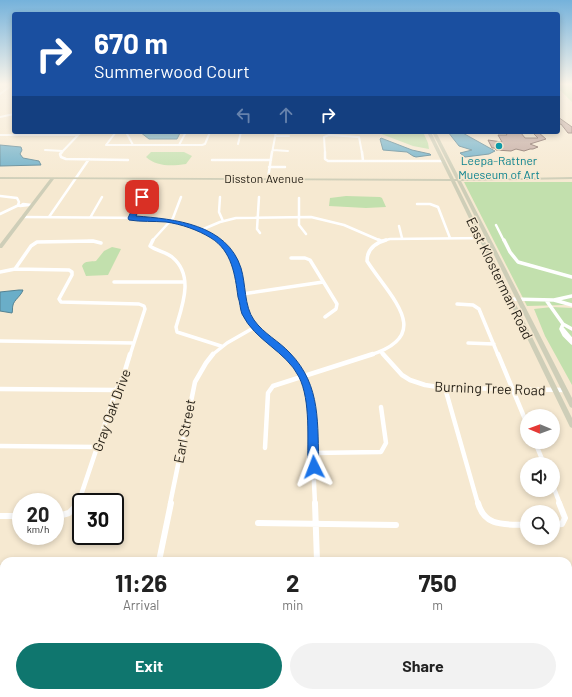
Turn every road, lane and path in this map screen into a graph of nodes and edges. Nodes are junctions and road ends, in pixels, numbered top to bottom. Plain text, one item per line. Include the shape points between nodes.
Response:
1 (114, 134) edge
2 (127, 134) edge
3 (185, 134) edge
4 (209, 134) edge
5 (240, 134) edge
6 (276, 134) edge
7 (430, 134) edge
8 (435, 134) edge
9 (0, 135) edge
10 (78, 135) joint
11 (289, 136) dead end
12 (238, 144) dead end
13 (133, 145) junction
14 (179, 145) junction
15 (45, 150) dead end
16 (273, 150) junction
17 (63, 151) junction
18 (288, 151) dead end
19 (89, 159) junction
20 (128, 160) dead end
21 (212, 160) dead end
22 (270, 160) junction
23 (363, 160) junction
24 (443, 161) junction
25 (270, 167) junction
26 (285, 167) dead end
27 (572, 175) edge
28 (0, 178) edge
29 (53, 178) junction
30 (76, 178) junction
31 (268, 178) junction
32 (572, 178) edge
33 (451, 179) junction
34 (458, 179) junction
35 (0, 196) edge
36 (102, 197) dead end
37 (142, 197) dead end
38 (181, 197) dead end
39 (220, 197) dead end
40 (260, 197) dead end
41 (299, 198) dead end
42 (417, 204) dead end
43 (19, 205) junction
44 (30, 205) junction
45 (0, 214) edge
46 (22, 217) junction
47 (258, 217) junction
48 (299, 217) junction
49 (49, 218) junction
50 (90, 218) junction
51 (132, 218) junction
52 (223, 220) junction
53 (170, 221) junction
54 (496, 225) dead end
55 (399, 226) dead end
56 (201, 230) junction
57 (260, 233) dead end
58 (306, 234) dead end
59 (402, 238) junction
60 (450, 238) junction
61 (480, 238) junction
62 (488, 238) junction
63 (381, 241) junction
64 (101, 243) dead end
65 (0, 247) edge
66 (291, 258) dead end
67 (15, 269) junction
68 (0, 272) edge
69 (572, 277) edge
70 (114, 282) dead end
71 (185, 282) junction
72 (323, 282) junction
73 (242, 294) junction
74 (572, 296) edge
75 (511, 299) junction
76 (519, 300) junction
77 (546, 300) junction
78 (554, 300) junction
79 (457, 304) dead end
80 (572, 305) edge
81 (325, 317) dead end
82 (563, 326) junction
83 (255, 327) junction
84 (572, 329) edge
85 (571, 340) edge
86 (0, 342) edge
87 (134, 343) junction
88 (468, 343) dead end
89 (494, 344) junction
90 (572, 344) edge
91 (221, 346) junction
92 (381, 352) junction
93 (303, 376) junction
94 (0, 388) edge
95 (445, 388) junction
96 (513, 389) junction
97 (116, 390) junction
98 (555, 390) junction
99 (564, 390) junction
100 (572, 405) edge
101 (381, 407) dead end
102 (521, 409) edge
103 (572, 424) edge
104 (0, 446) edge
105 (97, 447) junction
106 (265, 448) dead end
107 (313, 453) junction
108 (557, 497) edge
109 (0, 516) edge
110 (12, 516) edge
111 (64, 516) edge
112 (258, 523) dead end
113 (560, 523) edge
114 (316, 524) junction
115 (396, 525) dead end
116 (520, 525) edge
117 (160, 557) edge
118 (317, 557) edge

1 - 13 street via 106,145
2 - 13 street
3 - 14 street
4 - 14 street via 204,144
5 - 12 street
6 - 11 street
6 - 16 street
7 - 24 main road, East Klosterman Road
8 - 34 main road, East Klosterman Road
9 - 10 street
10 - 17 street
13 - 14 street
15 - 17 street
16 - 18 street
16 - 22 street
17 - 19 street via 60,156 66,159
19 - 20 street
19 - 30 street
21 - 22 street
22 - 25 street
23 - 23 street via 325,159 324,137 359,137
23 - 24 street
24 - 33 main road, East Klosterman Road
25 - 26 street
25 - 31 street
27 - 34 main road
28 - 29 main road, Disston Avenue
29 - 30 main road, Disston Avenue
29 - 44 main road
30 - 31 main road, Disston Avenue
30 - 49 street
31 - 33 main road, Disston Avenue
32 - 34 main road
33 - 34 main road, Disston Avenue
33 - 61 main road, East Klosterman Road
34 - 62 main road, East Klosterman Road
35 - 43 street via 17,198
36 - 50 street
37 - 51 street
38 - 53 street via 175,215
39 - 52 street via 219,212
40 - 47 street
41 - 48 street
42 - 60 street via 438,207
43 - 44 street
43 - 45 street
44 - 46 main road
46 - 49 street
46 - 65 main road
47 - 48 street
47 - 52 street
47 - 57 street via 257,229
48 - 58 street via 300,227
48 - 63 street via 328,220
49 - 50 street
50 - 51 street
51 - 53 street
52 - 56 street
53 - 56 street
53 - 71 street via 150,246 178,262
54 - 69 street via 518,262
55 - 59 street
56 - 73 street via 214,237 229,252 237,267
59 - 60 street
59 - 63 street
60 - 61 street
61 - 62 street
61 - 75 main road, East Klosterman Road
62 - 76 main road, East Klosterman Road
63 - 92 street via 369,250 367,260 404,314 406,326 399,340
64 - 67 street via 37,242 31,246
66 - 72 street via 308,259
67 - 68 street
67 - 87 street, Gray Oak Drive via 71,271 72,275 59,299 61,302 144,306 145,311
70 - 71 street
71 - 91 street via 177,332
72 - 73 street
72 - 81 street via 336,304 336,309
73 - 83 street via 246,314
74 - 78 street
75 - 76 street
75 - 98 main road, East Klosterman Road
76 - 77 street
76 - 99 main road, East Klosterman Road
77 - 78 street
77 - 82 street
78 - 80 street
79 - 89 street via 473,305 479,309
82 - 84 street
82 - 85 street via 561,329 564,335
83 - 91 street, Earl Street
83 - 93 street via 287,355
85 - 90 street
86 - 87 street
87 - 97 street, Gray Oak Drive
88 - 89 street
89 - 96 street
91 - 117 street, Earl Street via 204,366 192,389
92 - 93 street
92 - 95 street, Burning Tree Road via 407,378 425,385
93 - 106 street via 274,386 269,391
93 - 107 street via 311,401
94 - 97 street
95 - 96 street, Burning Tree Road
95 - 116 street via 480,511 493,523
96 - 98 street, Burning Tree Road
96 - 102 street
97 - 105 street, Gray Oak Drive
98 - 99 street, Burning Tree Road
98 - 103 main road, East Klosterman Road
99 - 100 main road, East Klosterman Road
101 - 107 street via 386,442 381,452
104 - 105 street
105 - 111 street, Gray Oak Drive via 79,503 72,512
107 - 114 street
108 - 113 street via 564,514 564,521
109 - 110 street
112 - 114 street
114 - 115 street
114 - 118 street

